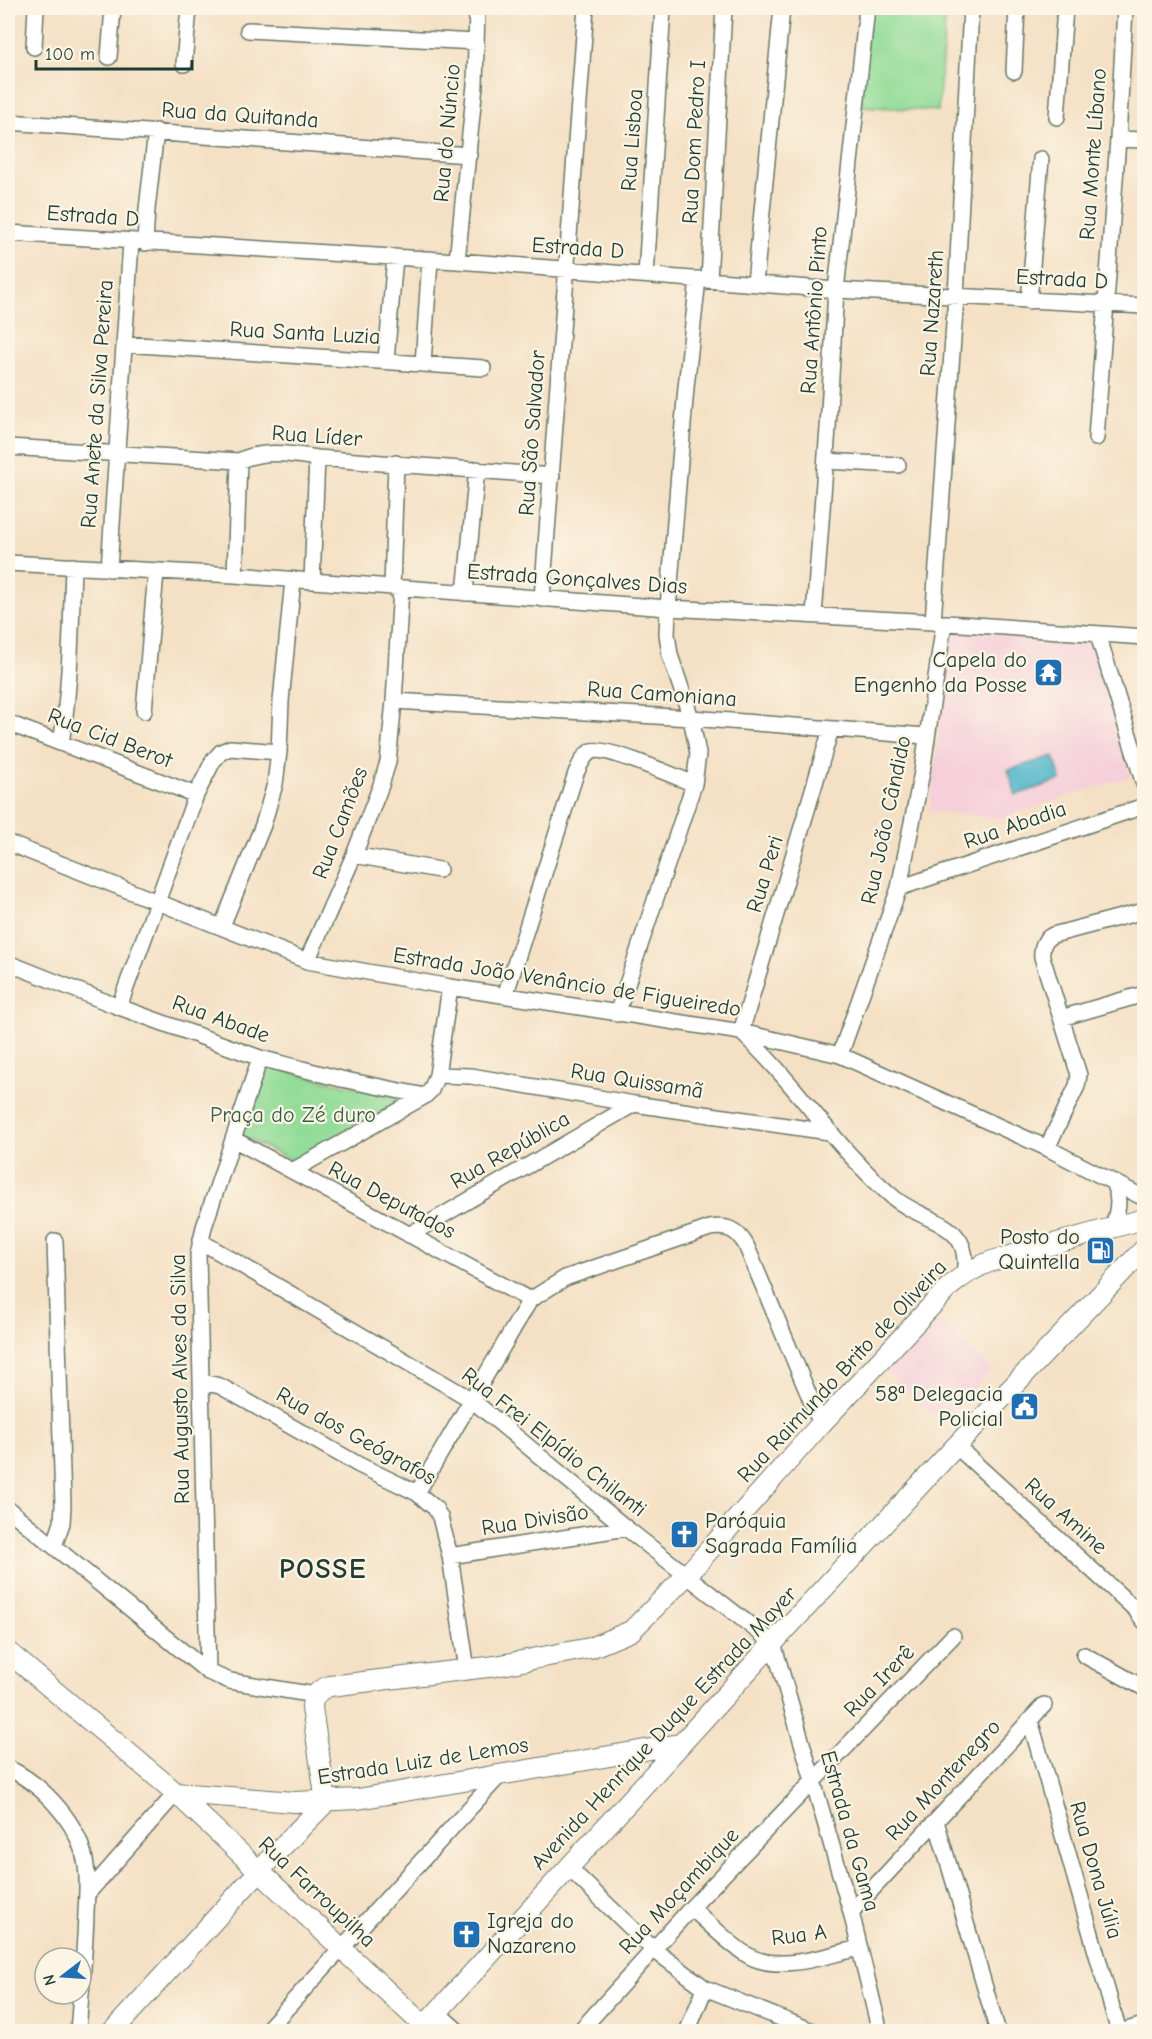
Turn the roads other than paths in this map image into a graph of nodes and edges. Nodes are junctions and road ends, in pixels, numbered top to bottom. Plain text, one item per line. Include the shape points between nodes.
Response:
1 (36, 8) edge
2 (114, 8) edge
3 (189, 8) edge
4 (477, 8) edge
5 (586, 8) edge
6 (663, 8) edge
7 (724, 8) edge
8 (782, 8) edge
9 (867, 8) edge
10 (971, 8) edge
11 (1017, 8) edge
12 (1065, 8) edge
13 (1125, 8) edge
14 (248, 30) dead end
15 (476, 42) junction
16 (34, 47) dead end
17 (109, 57) dead end
18 (184, 64) dead end
19 (1014, 71) dead end
20 (1057, 117) dead end
21 (8, 122) edge
22 (156, 131) junction
23 (1118, 139) junction
24 (1144, 140) edge
25 (469, 155) junction
26 (1041, 159) dead end
27 (8, 233) edge
28 (138, 242) junction
29 (395, 257) junction
30 (430, 259) junction
31 (457, 261) junction
32 (565, 270) junction
33 (646, 275) junction
34 (704, 279) junction
35 (755, 283) junction
36 (836, 290) junction
37 (956, 296) junction
38 (1029, 301) junction
39 (1105, 303) junction
40 (1144, 306) edge
41 (124, 344) junction
42 (386, 360) junction
43 (423, 363) junction
44 (483, 368) dead end
45 (1096, 438) dead end
46 (8, 447) edge
47 (117, 453) junction
48 (317, 458) junction
49 (239, 461) junction
50 (826, 461) junction
51 (396, 463) junction
52 (898, 465) dead end
53 (477, 469) junction
54 (552, 476) junction
55 (8, 563) edge
56 (73, 566) junction
57 (109, 569) junction
58 (156, 572) junction
59 (235, 575) junction
60 (293, 580) junction
61 (312, 581) junction
62 (397, 588) junction
63 (465, 593) junction
64 (542, 599) junction
65 (668, 608) junction
66 (814, 616) junction
67 (938, 622) junction
68 (1098, 635) junction
69 (1144, 637) edge
70 (394, 701) junction
71 (144, 711) dead end
72 (691, 718) junction
73 (8, 723) edge
74 (831, 729) junction
75 (926, 736) junction
76 (61, 743) junction
77 (279, 752) junction
78 (693, 784) junction
79 (1144, 784) edge
80 (196, 795) junction
81 (1144, 806) edge
82 (8, 843) edge
83 (354, 855) junction
84 (439, 870) dead end
85 (899, 888) junction
86 (158, 903) junction
87 (1144, 911) edge
88 (222, 926) junction
89 (307, 961) junction
90 (8, 963) edge
91 (450, 987) junction
92 (1144, 994) edge
93 (505, 996) junction
94 (119, 1007) junction
95 (617, 1014) junction
96 (1061, 1018) junction
97 (741, 1032) junction
98 (840, 1055) junction
99 (261, 1058) junction
100 (438, 1075) junction
101 (425, 1096) junction
102 (634, 1104) junction
103 (829, 1132) junction
104 (233, 1139) junction
105 (1047, 1148) junction
106 (292, 1171) junction
107 (1113, 1183) junction
108 (1144, 1198) edge
109 (1144, 1219) edge
110 (1117, 1225) junction
111 (409, 1235) junction
112 (55, 1241) dead end
113 (200, 1241) junction
114 (1141, 1252) edge
115 (964, 1274) junction
116 (530, 1300) junction
117 (202, 1382) junction
118 (472, 1400) junction
119 (820, 1424) junction
120 (956, 1446) junction
121 (417, 1493) junction
122 (8, 1509) edge
123 (627, 1528) junction
124 (54, 1546) junction
125 (450, 1556) junction
126 (687, 1575) junction
127 (1144, 1621) edge
128 (953, 1636) dead end
129 (773, 1643) junction
130 (8, 1652) edge
131 (1084, 1654) dead end
132 (467, 1670) junction
133 (208, 1672) junction
134 (1144, 1688) edge
135 (315, 1695) junction
136 (1044, 1705) dead end
137 (1030, 1720) junction
138 (680, 1744) junction
139 (8, 1768) edge
140 (500, 1775) junction
141 (813, 1783) junction
142 (176, 1793) junction
143 (326, 1802) junction
144 (936, 1821) junction
145 (568, 1867) junction
146 (259, 1871) junction
147 (87, 1894) junction
148 (691, 1908) junction
149 (851, 1912) junction
150 (859, 1948) junction
151 (342, 1949) junction
152 (654, 1950) junction
153 (705, 1988) junction
154 (427, 2023) edge
155 (1144, 2025) edge
156 (78, 2031) edge
157 (111, 2031) edge
158 (266, 2031) edge
159 (459, 2031) edge
160 (579, 2031) edge
161 (687, 2031) edge
162 (815, 2031) edge
163 (880, 2031) edge
164 (998, 2031) edge
165 (1119, 2031) edge

1 - 16 street
2 - 17 street
3 - 18 street
4 - 15 street, Rua do Núncio
5 - 32 street, Rua São Salvador
6 - 33 street, Rua Lisboa
7 - 34 street, Rua Dom Pedro I
8 - 35 street
9 - 36 street, Rua Antônio Pinto
10 - 37 street, Rua Nazareth
11 - 19 street
12 - 20 street
13 - 23 street, Rua Monte Líbano
14 - 15 street
15 - 25 street, Rua do Núncio
21 - 22 street, Rua da Quitanda
22 - 25 street, Rua da Quitanda
22 - 28 street, Rua Anete da Silva Pereira via 147,209
23 - 24 street
23 - 39 street, Rua Monte Líbano
25 - 31 street, Rua do Núncio
26 - 38 street
27 - 28 street, Estrada D
28 - 29 street, Estrada D
28 - 41 street, Rua Anete da Silva Pereira
29 - 30 street, Estrada D
29 - 42 street
30 - 31 street, Estrada D
30 - 43 street
31 - 32 street, Estrada D
32 - 33 street, Estrada D
32 - 54 street, Rua São Salvador
33 - 34 street, Estrada D
34 - 35 street, Estrada D
34 - 65 street, Rua Dom Pedro I via 686,387
35 - 36 street, Estrada D
36 - 37 street, Estrada D
36 - 50 street, Rua Antônio Pinto
37 - 38 street, Estrada D
37 - 67 street, Rua Nazareth
38 - 39 street, Estrada D
39 - 40 street, Estrada D
39 - 45 street, Rua Monte Líbano
41 - 42 street, Rua Santa Luzia
41 - 47 street, Rua Anete da Silva Pereira
42 - 43 street, Rua Santa Luzia
43 - 44 street, Rua Santa Luzia
46 - 47 street, Rua Líder
47 - 49 street, Rua Líder
47 - 57 street, Rua Anete da Silva Pereira
48 - 49 street, Rua Líder via 262,454
48 - 51 street, Rua Líder
48 - 61 street
49 - 59 street
50 - 52 street
50 - 66 street, Rua Antônio Pinto
51 - 53 street, Rua Líder
51 - 62 street, Rua Camões
53 - 54 street, Rua Líder
53 - 63 street
54 - 64 street, Rua São Salvador
55 - 56 street, Estrada Gonçalves Dias
56 - 57 street, Estrada Gonçalves Dias
56 - 76 street via 69,683
57 - 58 street, Estrada Gonçalves Dias
58 - 59 street, Estrada Gonçalves Dias
58 - 71 street
59 - 60 street, Estrada Gonçalves Dias
60 - 61 street, Estrada Gonçalves Dias
60 - 77 street
61 - 62 street, Estrada Gonçalves Dias
62 - 63 street, Estrada Gonçalves Dias
62 - 70 street, Rua Camões
63 - 64 street, Estrada Gonçalves Dias
64 - 65 street, Estrada Gonçalves Dias
65 - 66 street, Estrada Gonçalves Dias
65 - 72 street, Rua Dom Pedro I via 670,655
66 - 67 street, Estrada Gonçalves Dias
67 - 68 street, Estrada Gonçalves Dias
67 - 75 street, Rua João Cândido
68 - 69 street, Estrada Gonçalves Dias
68 - 79 street
70 - 72 street, Rua Camoniana
70 - 83 street, Rua Camões via 388,762
72 - 74 street, Rua Camoniana
72 - 78 street, Rua Dom Pedro I via 698,754
73 - 76 street, Rua Cid Berot
74 - 75 street, Rua Camoniana
74 - 97 street, Rua Peri
75 - 85 street, Rua João Cândido
76 - 80 street, Rua Cid Berot
77 - 80 street via 237,747 221,752
77 - 88 street via 275,784 262,825
78 - 93 street via 615,754 599,750 586,754 576,773
78 - 95 street, Rua Dom Pedro I
80 - 86 street
81 - 85 street, Rua Abadia
82 - 86 street, Estrada João Venâncio de Figueiredo
83 - 84 street
83 - 89 street, Rua Camões
85 - 98 street, Rua João Cândido
86 - 88 street, Estrada João Venâncio de Figueiredo
86 - 94 street
87 - 96 street via 1046,939 1042,957
88 - 89 street, Estrada João Venâncio de Figueiredo
89 - 91 street, Estrada João Venâncio de Figueiredo
90 - 94 street, Rua Abade
91 - 93 street, Estrada João Venâncio de Figueiredo
91 - 100 street
92 - 96 street
93 - 95 street, Estrada João Venâncio de Figueiredo
94 - 99 street, Rua Abade
95 - 97 street, Estrada João Venâncio de Figueiredo
96 - 105 street via 1079,1079
97 - 98 street, Estrada João Venâncio de Figueiredo
97 - 103 street
98 - 105 street, Estrada João Venâncio de Figueiredo
99 - 101 street, Rua Abade
99 - 104 street, Rua Augusto Alves da Silva
100 - 101 street
100 - 102 street, Rua Quissamã via 471,1076
101 - 106 street
102 - 103 street, Rua Quissamã
102 - 111 street, Rua República
103 - 115 street via 894,1198 958,1236 966,1255
104 - 106 street, Rua Deputados
104 - 113 street, Rua Augusto Alves da Silva
105 - 107 street, Estrada João Venâncio de Figueiredo
106 - 111 street, Rua Deputados
107 - 108 street, Estrada João Venâncio de Figueiredo
107 - 110 street via 1119,1198
109 - 110 main road, Rua Raimundo Brito de Oliveira
110 - 114 main road via 1133,1231
110 - 115 main road, Rua Raimundo Brito de Oliveira via 992,1261
111 - 116 street, Rua Deputados
112 - 124 street via 63,1505
113 - 117 street, Rua Augusto Alves da Silva
113 - 118 street, Rua Frei Elpídio Chilanti
114 - 120 main road, Avenida Henrique Duque Estrada Mayer
115 - 119 main road, Rua Raimundo Brito de Oliveira
116 - 118 street
116 - 119 street via 566,1278 710,1228 731,1228 746,1245
117 - 121 street, Rua dos Geógrafos via 220,1386 359,1465
117 - 133 street, Rua Augusto Alves da Silva
118 - 121 street
118 - 123 street, Rua Frei Elpídio Chilanti
119 - 126 main road, Rua Raimundo Brito de Oliveira
120 - 127 street, Rua Amine
120 - 129 main road, Avenida Henrique Duque Estrada Mayer
121 - 125 street, Rua dos Geógrafos via 438,1511
122 - 124 street, Rua Raimundo Brito de Oliveira
123 - 125 street, Rua Divisão
123 - 126 street, Rua Frei Elpídio Chilanti
124 - 133 street, Rua Raimundo Brito de Oliveira
125 - 132 street, Rua dos Geógrafos
126 - 129 street, Rua Frei Elpídio Chilanti
126 - 132 main road, Rua Raimundo Brito de Oliveira via 631,1631 606,1643
128 - 141 street, Rua Irerê
129 - 138 main road, Avenida Henrique Duque Estrada Mayer
129 - 141 street, Estrada da Gama
130 - 142 main road
131 - 134 street
132 - 135 main road, Rua Raimundo Brito de Oliveira via 330,1686
133 - 135 street, Rua Raimundo Brito de Oliveira via 230,1682
135 - 143 main road via 312,1716
136 - 137 street, Rua Montenegro
137 - 144 street, Rua Montenegro
137 - 165 street, Rua Dona Júlia
138 - 140 main road, Estrada Luiz de Lemos
138 - 145 main road, Avenida Henrique Duque Estrada Mayer
139 - 147 street via 52,1802 70,1823 84,1852
140 - 143 main road, Estrada Luiz de Lemos
140 - 151 street
141 - 148 street, Rua Moçambique
141 - 149 street, Estrada da Gama
142 - 143 main road, Estrada Luiz de Lemos
142 - 146 main road, Rua Farroupilha
142 - 147 street
143 - 146 main road
144 - 149 street, Rua Montenegro
144 - 164 street
145 - 152 street
145 - 154 main road, Avenida Henrique Duque Estrada Mayer
146 - 151 main road, Rua Farroupilha
146 - 157 main road
147 - 156 street
148 - 150 street, Rua A via 747,1956 760,1961 795,1961
148 - 152 street, Rua Moçambique
149 - 150 street, Estrada da Gama
150 - 163 street, Estrada da Gama
151 - 154 main road, Rua Farroupilha
151 - 158 street
152 - 153 street
152 - 160 street, Rua Moçambique
153 - 161 street
153 - 162 street
154 - 159 street
155 - 165 street

